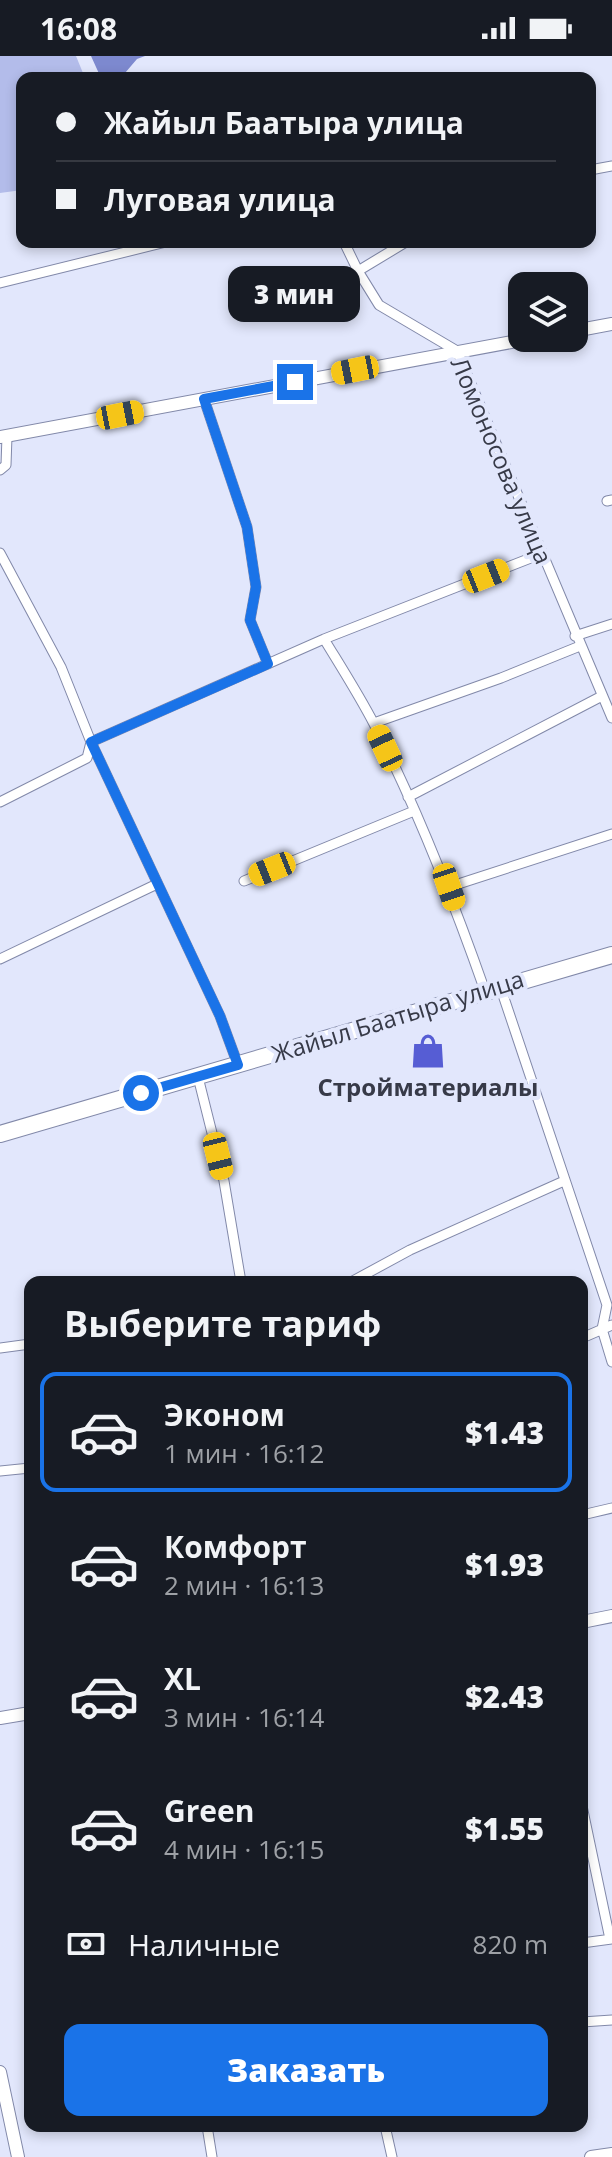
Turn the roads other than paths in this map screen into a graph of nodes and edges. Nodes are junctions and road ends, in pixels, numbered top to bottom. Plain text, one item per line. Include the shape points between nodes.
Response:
1 (142, 248) edge
2 (347, 248) edge
3 (396, 248) edge
4 (358, 271) junction
5 (0, 283) edge
6 (612, 324) edge
7 (588, 328) edge
8 (508, 342) edge
9 (457, 351) junction
10 (204, 399) junction
11 (3, 436) edge
12 (0, 470) edge
13 (0, 553) edge
14 (541, 554) junction
15 (612, 624) edge
16 (575, 636) junction
17 (324, 639) junction
18 (580, 646) junction
19 (268, 664) junction
20 (602, 696) junction
21 (612, 718) edge
22 (374, 723) junction
23 (91, 742) junction
24 (408, 797) junction
25 (0, 802) edge
26 (414, 811) junction
27 (612, 834) edge
28 (244, 881) dead end
29 (157, 884) junction
30 (449, 887) junction
31 (612, 955) edge
32 (0, 959) edge
33 (493, 988) junction
34 (238, 1065) junction
35 (198, 1077) junction
36 (0, 1134) edge
37 (564, 1181) junction
38 (240, 1276) edge
39 (362, 1276) edge
40 (612, 1325) edge
41 (602, 1329) junction
42 (588, 1335) edge
43 (24, 1346) edge
44 (0, 1348) edge
45 (612, 1362) edge
46 (24, 1469) edge
47 (0, 1471) edge
48 (612, 1508) edge
49 (588, 1514) edge
50 (612, 1616) edge
51 (588, 1621) edge
52 (24, 1714) edge
53 (0, 1718) edge
54 (588, 1834) edge
55 (611, 1939) edge
56 (588, 1942) edge
57 (612, 2020) edge
58 (588, 2022) edge
59 (0, 2072) edge
60 (208, 2132) edge
61 (386, 2132) edge
62 (612, 2154) edge
63 (18, 2157) edge
64 (212, 2157) edge
65 (392, 2157) edge
66 (591, 2157) edge

1 - 5 street
2 - 4 street, Ломоносова улица
3 - 4 street
4 - 9 street, Ломоносова улица via 379,305
6 - 7 street
8 - 9 street
9 - 10 street
9 - 14 street, Ломоносова улица
10 - 11 street
10 - 19 street via 247,527 256,587 250,620
11 - 12 street via 6,465
13 - 23 street via 61,667
14 - 16 street, Ломоносова улица
14 - 17 street
15 - 16 street
16 - 18 street, Ломоносова улица
17 - 19 street
17 - 22 street
18 - 20 street, Ломоносова улица
18 - 22 street
19 - 23 street
20 - 21 street, Ломоносова улица
20 - 24 street
22 - 24 street
23 - 25 street via 87,758
23 - 29 street
24 - 26 street
26 - 28 street
26 - 30 street
27 - 30 street
29 - 32 street
29 - 34 street
30 - 33 street
31 - 33 highway, Жайыл Баатыра улица
33 - 34 highway, Жайыл Баатыра улица
33 - 37 street
34 - 35 highway, Жайыл Баатыра улица
35 - 36 highway, Жайыл Баатыра улица
35 - 38 street
37 - 39 street
37 - 41 street via 607,1305
40 - 41 street
41 - 42 street
41 - 45 street
43 - 44 street
46 - 47 street
48 - 49 street
50 - 51 street
52 - 53 street
54 - 55 street
55 - 56 street
57 - 58 street
59 - 63 street
60 - 64 street
61 - 65 street
62 - 66 street

